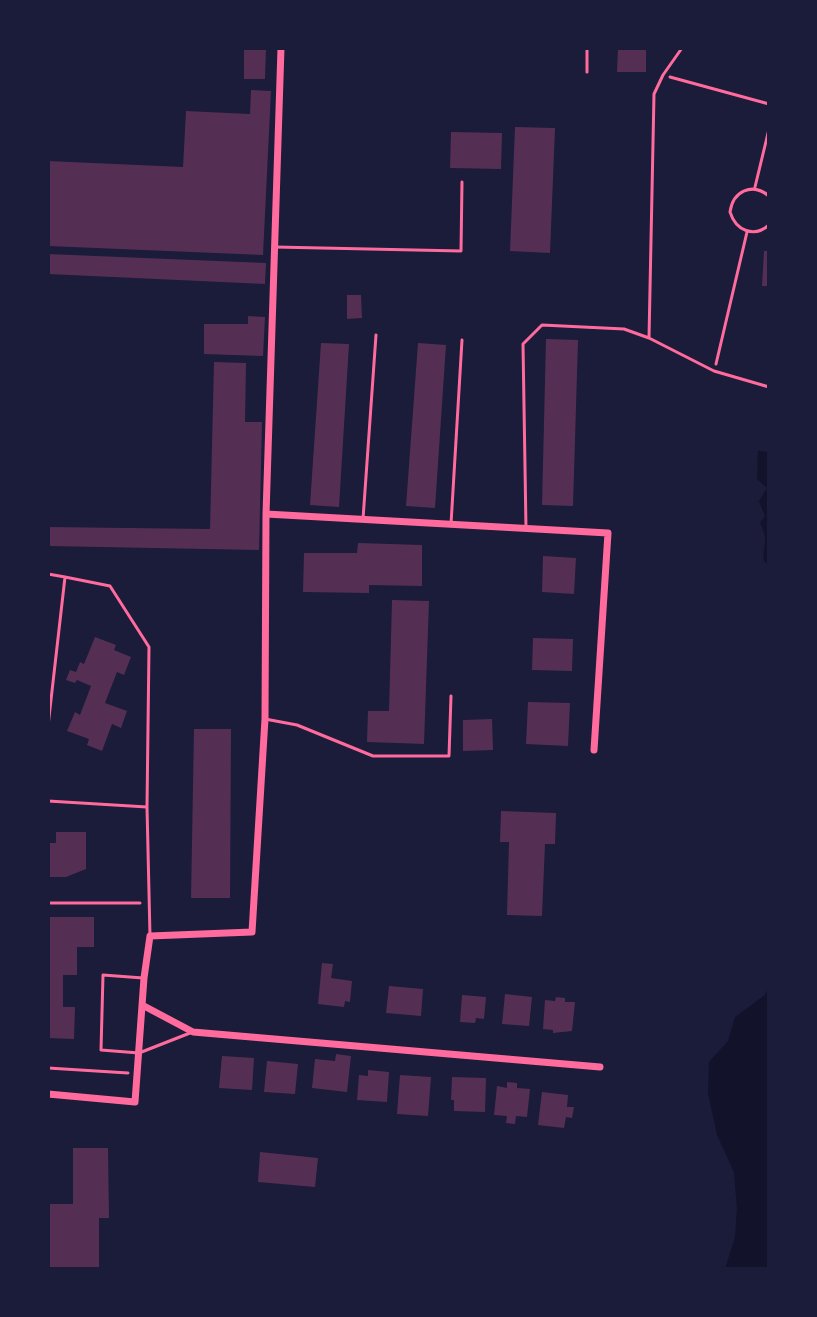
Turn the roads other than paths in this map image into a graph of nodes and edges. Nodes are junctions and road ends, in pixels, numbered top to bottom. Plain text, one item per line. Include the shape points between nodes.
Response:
1 (281, 48) edge
2 (587, 48) edge
3 (682, 48) edge
4 (587, 72) dead end
5 (462, 182) dead end
6 (275, 247) junction
7 (376, 335) dead end
8 (649, 338) junction
9 (462, 340) dead end
10 (769, 387) edge
11 (266, 514) junction
12 (363, 519) junction
13 (451, 524) junction
14 (526, 529) junction
15 (48, 574) edge
16 (65, 577) junction
17 (451, 696) dead end
18 (265, 719) junction
19 (48, 726) edge
20 (594, 750) dead end
21 (48, 801) edge
22 (147, 807) junction
23 (150, 936) junction
24 (144, 978) junction
25 (144, 1006) junction
26 (193, 1032) junction
27 (139, 1053) junction
28 (600, 1067) dead end
29 (48, 1094) edge

1 - 6 street
2 - 4 lane
3 - 8 lane via 654,94
5 - 6 lane via 461,251
6 - 11 street
7 - 12 lane
8 - 10 lane via 714,371
8 - 14 lane via 624,329 542,325 523,344
9 - 13 lane
11 - 12 street
11 - 18 street
12 - 13 street
13 - 14 street
14 - 20 street via 608,533
15 - 16 lane
16 - 19 lane
16 - 22 lane via 110,586 149,647
17 - 18 lane via 449,756 373,756 297,725
18 - 23 street via 252,932
21 - 22 lane
22 - 23 lane
23 - 24 street
24 - 25 street
24 - 27 lane via 103,975 101,1050
25 - 26 street
25 - 27 street
26 - 27 lane
26 - 28 street
27 - 29 street via 135,1102

